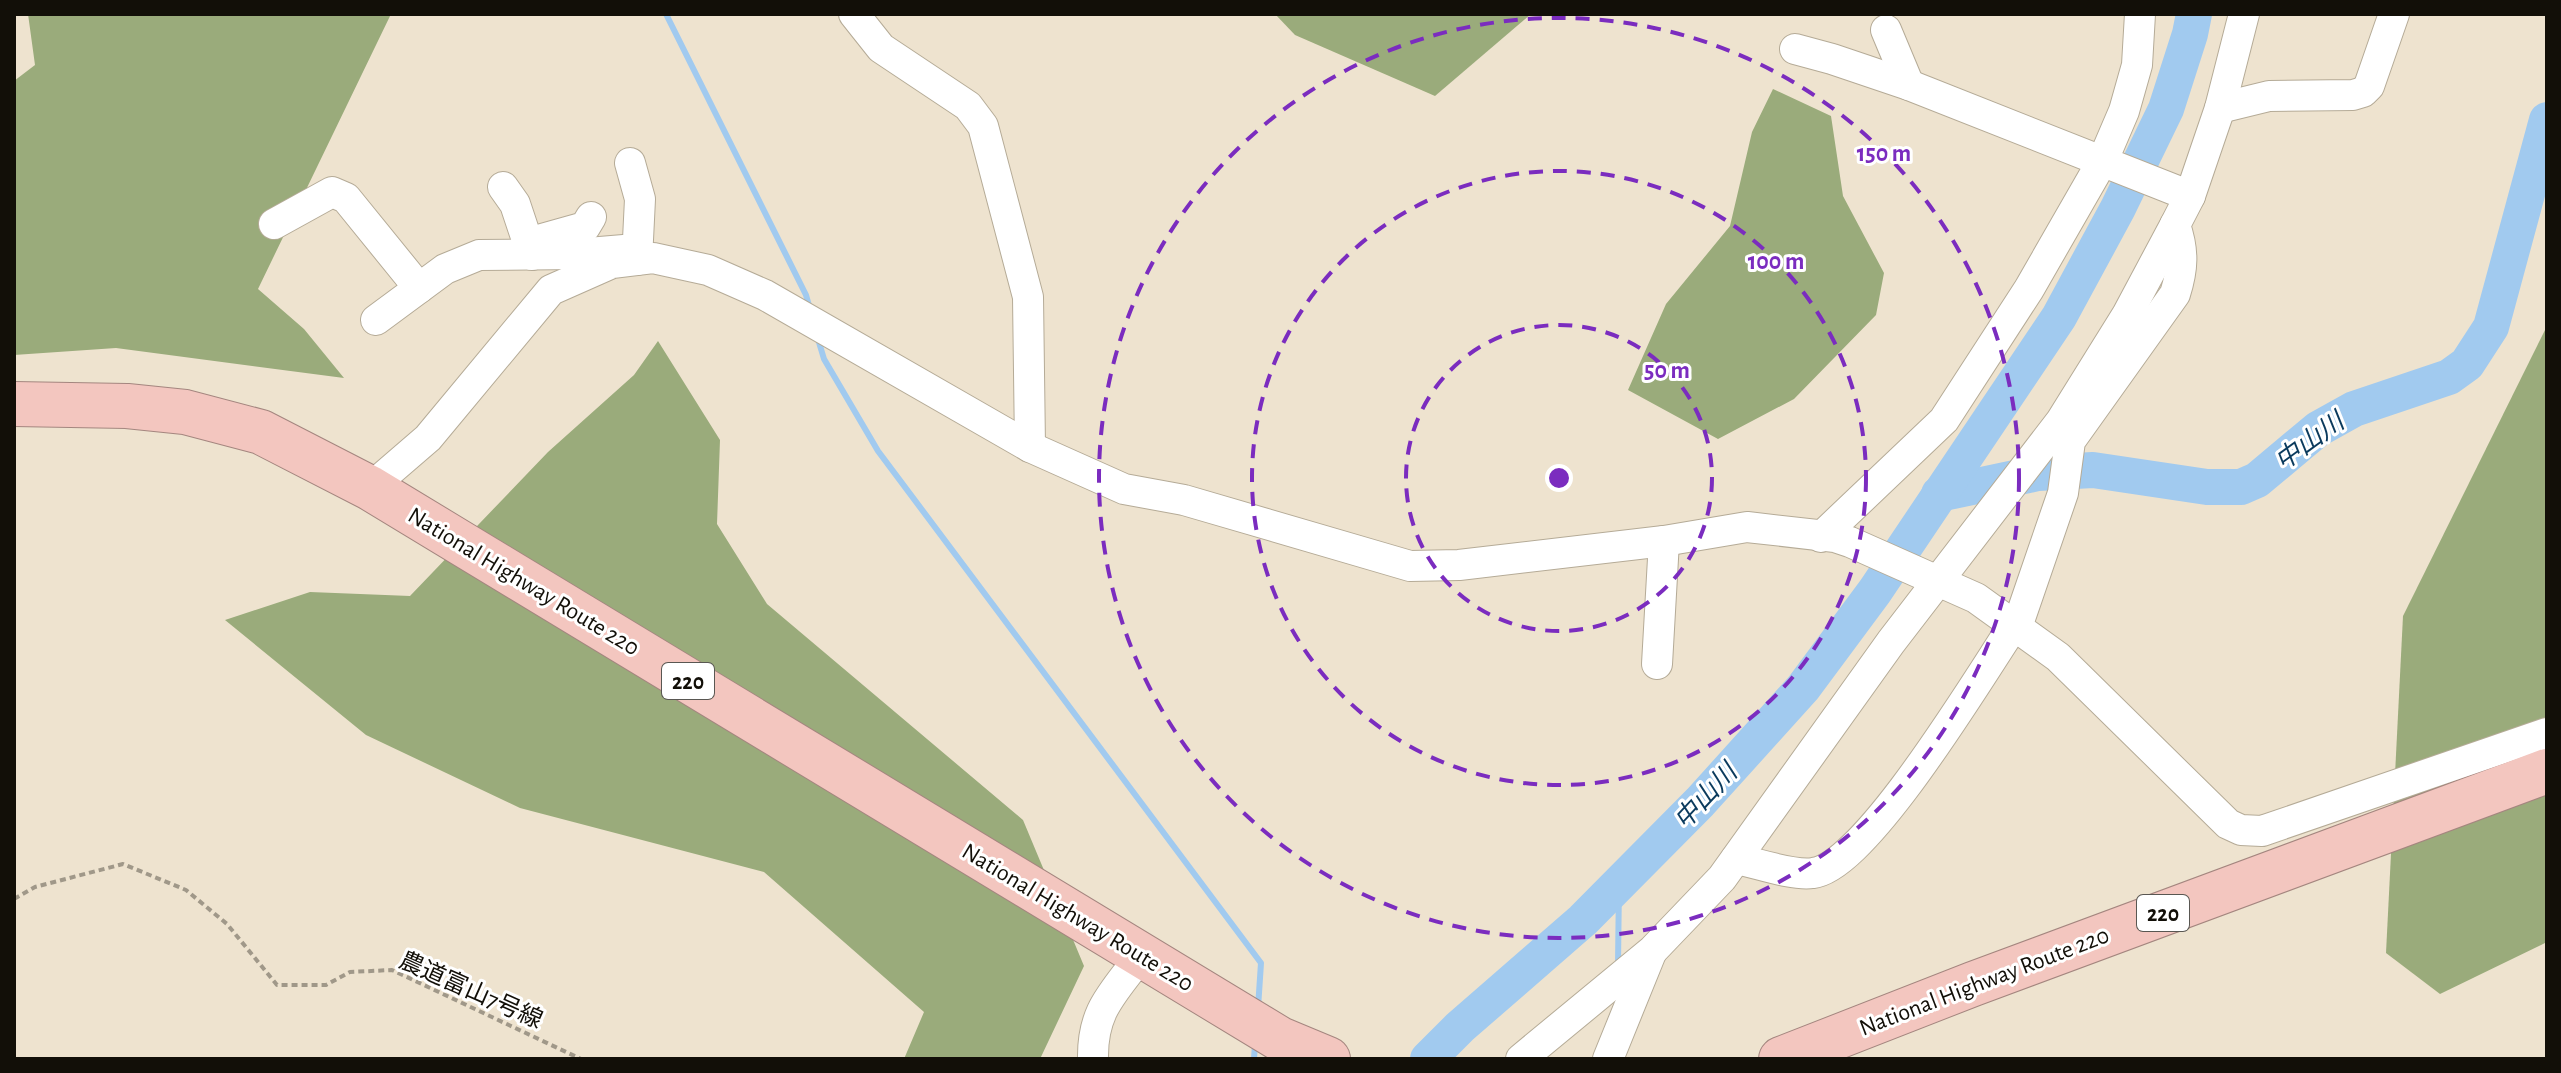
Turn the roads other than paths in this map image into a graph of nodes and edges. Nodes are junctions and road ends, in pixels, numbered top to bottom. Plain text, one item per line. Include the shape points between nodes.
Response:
1 (854, 14) edge
2 (2140, 14) edge
3 (2244, 14) edge
4 (2394, 14) edge
5 (1886, 30) dead end
6 (1795, 49) dead end
7 (1909, 85) junction
8 (2220, 108) junction
9 (2103, 160) junction
10 (630, 163) dead end
11 (503, 187) dead end
12 (2185, 194) junction
13 (591, 217) dead end
14 (274, 224) dead end
15 (2175, 225) junction
16 (530, 249) junction
17 (637, 254) junction
18 (419, 288) junction
19 (376, 320) dead end
20 (14, 404) edge
21 (1030, 447) junction
22 (370, 488) junction
23 (1836, 540) junction
24 (1664, 541) junction
25 (1936, 579) junction
26 (2016, 626) junction
27 (1657, 664) dead end
28 (2547, 733) edge
29 (2547, 771) edge
30 (1736, 859) junction
31 (1653, 950) junction
32 (1142, 954) junction
33 (1093, 1059) edge
34 (1328, 1059) edge
35 (1521, 1059) edge
36 (1608, 1059) edge
37 (1781, 1059) edge

1 - 21 street via 881,48 968,106 983,126 1028,297
2 - 9 street via 2137,65
3 - 8 street
4 - 8 street via 2363,92 2269,96
5 - 7 street
6 - 7 street
7 - 9 street
8 - 12 street
9 - 12 street
9 - 23 street via 1956,404
10 - 17 street via 640,199
11 - 16 street via 515,204
12 - 15 street
13 - 16 street via 585,227
14 - 18 street via 332,192 346,198
15 - 25 street via 2061,421
15 - 26 street via 2182,272 2175,294 2070,441 2063,493
16 - 17 street
16 - 18 street via 479,255 445,269
17 - 21 street via 708,270 765,295
17 - 22 street via 551,290 428,438
18 - 19 street
20 - 22 highway, National Highway Route 220 / 220 via 185,412 261,432
21 - 24 street via 1124,489 1184,500 1410,566
22 - 32 highway, National Highway Route 220 / 220
23 - 24 street via 1747,527
23 - 25 street
24 - 27 street
25 - 26 street
25 - 30 street
26 - 28 street via 2058,657 2228,824 2241,830 2262,831
26 - 30 street via 1893,804 1839,861 1817,873 1799,874
29 - 37 highway, National Highway Route 220 / 220
30 - 31 street
31 - 35 street
31 - 36 street
32 - 33 street via 1099,1016
32 - 34 highway, National Highway Route 220 / 220 via 1280,1039

